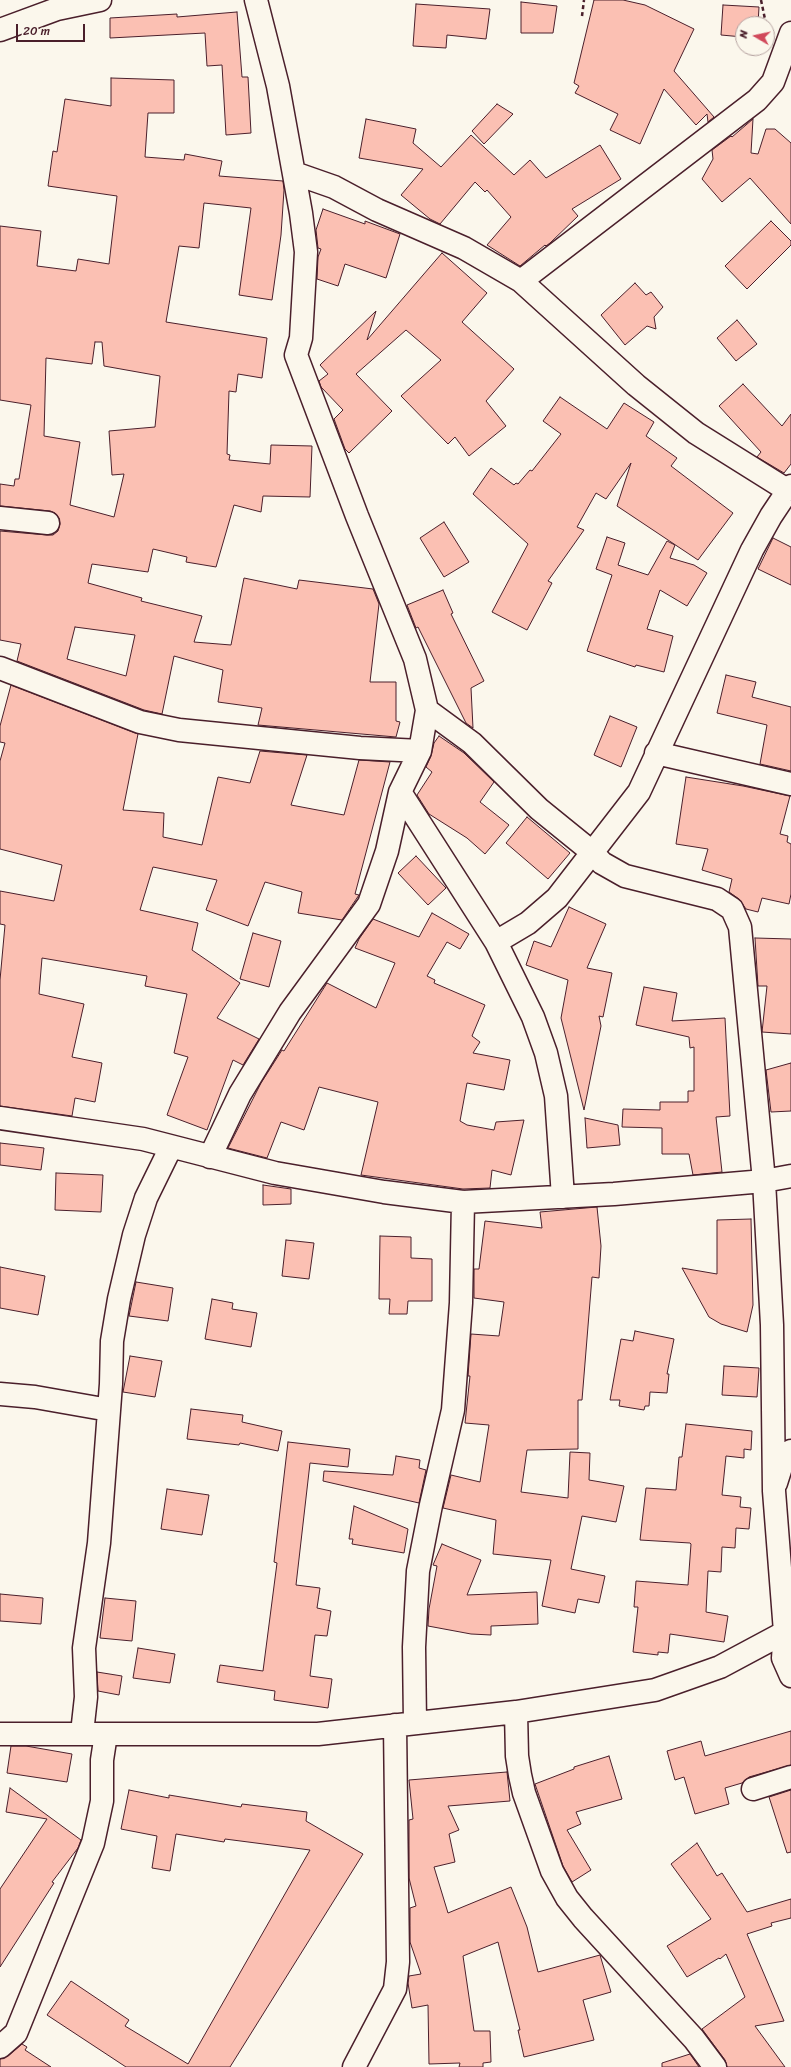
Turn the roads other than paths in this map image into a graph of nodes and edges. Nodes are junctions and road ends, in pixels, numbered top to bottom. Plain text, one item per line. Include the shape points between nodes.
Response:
1 (100, 0) edge
2 (256, 0) edge
3 (0, 30) edge
4 (791, 33) edge
5 (294, 173) junction
6 (520, 281) junction
7 (789, 488) edge
8 (0, 518) edge
9 (48, 523) dead end
10 (0, 668) edge
11 (427, 710) junction
12 (420, 751) junction
13 (656, 753) junction
14 (791, 784) edge
15 (400, 792) junction
16 (592, 852) junction
17 (496, 942) junction
18 (0, 1118) edge
19 (171, 1147) junction
20 (210, 1157) junction
21 (791, 1176) edge
22 (764, 1181) junction
23 (562, 1197) junction
24 (463, 1202) junction
25 (0, 1394) edge
26 (109, 1410) junction
27 (791, 1451) edge
28 (774, 1491) junction
29 (788, 1631) edge
30 (791, 1676) edge
31 (516, 1712) junction
32 (405, 1724) junction
33 (0, 1734) edge
34 (82, 1734) junction
35 (106, 1734) junction
36 (791, 1777) edge
37 (753, 1789) dead end
38 (0, 2047) edge
39 (354, 2067) edge
40 (715, 2067) edge

1 - 3 street via 57,9
2 - 5 street via 278,86
4 - 6 street via 773,82 757,100
5 - 6 street via 334,187 377,210 464,248
5 - 11 street via 306,252 302,338 296,355 415,659
6 - 7 street via 636,385 690,428
7 - 13 street via 752,550
8 - 9 street
10 - 12 street via 140,722 179,730 360,748
11 - 12 street
11 - 16 street via 472,743 539,809
12 - 15 street
13 - 14 street
13 - 16 street via 639,792
15 - 17 street
15 - 20 street via 387,851 369,904 290,1012 240,1094
16 - 17 street via 557,898 528,923
16 - 22 street via 602,863 625,876 717,899 732,909 740,927
17 - 23 street via 533,1017 546,1053 556,1096
18 - 19 street via 143,1140
19 - 20 street
19 - 26 street via 146,1198 134,1235 112,1341
20 - 24 street via 275,1173 384,1192
21 - 22 street
22 - 23 street
22 - 28 street via 772,1325
23 - 24 street
24 - 32 street via 461,1303 452,1410 418,1571 414,1647
25 - 26 street via 35,1397
26 - 34 street via 99,1543 84,1648 86,1697
27 - 28 street via 781,1467
28 - 29 street
29 - 30 street via 783,1658
29 - 31 street via 720,1666 655,1690
31 - 32 street
31 - 40 street via 517,1756 524,1793 552,1871 567,1898 694,2039
32 - 35 street via 318,1734
32 - 39 street via 395,1989
33 - 34 street
34 - 35 street
35 - 38 street via 102,1760 102,1801 93,1843 16,2033
36 - 37 street

